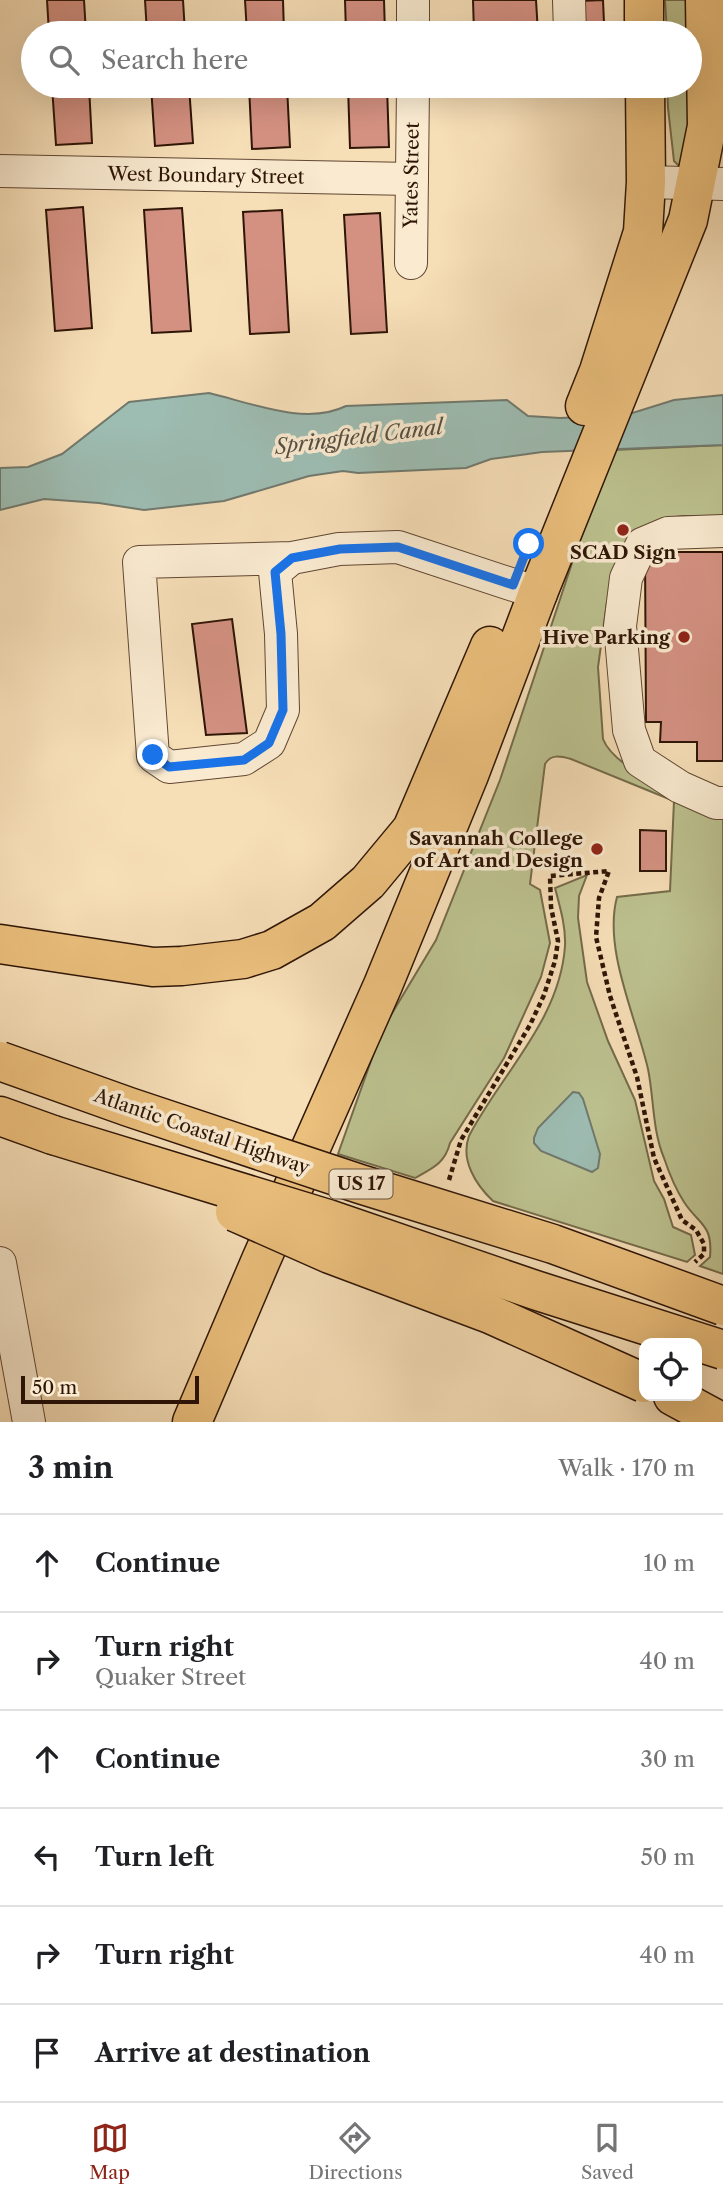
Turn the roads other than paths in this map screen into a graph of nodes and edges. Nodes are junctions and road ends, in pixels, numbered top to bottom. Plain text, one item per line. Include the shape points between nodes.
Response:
1 (413, 0) edge
2 (569, 0) edge
3 (644, 0) edge
4 (705, 0) edge
5 (413, 21) edge
6 (570, 21) edge
7 (644, 21) edge
8 (413, 98) edge
9 (645, 98) edge
10 (715, 134) edge
11 (0, 172) edge
12 (412, 179) junction
13 (646, 182) junction
14 (709, 184) edge
15 (411, 263) dead end
16 (613, 370) junction
17 (723, 531) edge
18 (292, 558) junction
19 (525, 589) junction
20 (723, 803) edge
21 (0, 944) edge
22 (0, 1061) edge
23 (0, 1116) edge
24 (53, 1135) junction
25 (0, 1263) edge
26 (723, 1306) edge
27 (723, 1350) edge
28 (639, 1380) edge
29 (682, 1401) edge
30 (29, 1422) edge
31 (192, 1422) edge
32 (721, 1422) edge

1 - 5 street
2 - 6 street
3 - 7 main road
4 - 10 main road
8 - 12 street, Yates Street
9 - 13 main road
10 - 14 main road
11 - 12 street, West Boundary Street
12 - 15 street, Yates Street
13 - 14 street
13 - 16 main road via 643,232
14 - 16 main road
16 - 19 main road
17 - 20 street via 668,533 642,544 626,578 620,626 629,730 640,761 680,787
18 - 18 street via 275,572 283,710 269,743 244,760 169,767 153,755 139,562
18 - 19 street via 340,549 398,547
19 - 21 main road via 474,687 412,829 368,882 322,922 272,950 213,964 153,967
19 - 31 main road via 469,775 383,985
22 - 26 main road, Atlantic Coastal Highway / US 17, bridge via 142,1112 553,1244
23 - 24 main road, US 17
24 - 27 main road, US 17, bridge via 328,1219
24 - 28 main road, bridge via 330,1254 491,1314
25 - 30 street
29 - 32 main road

